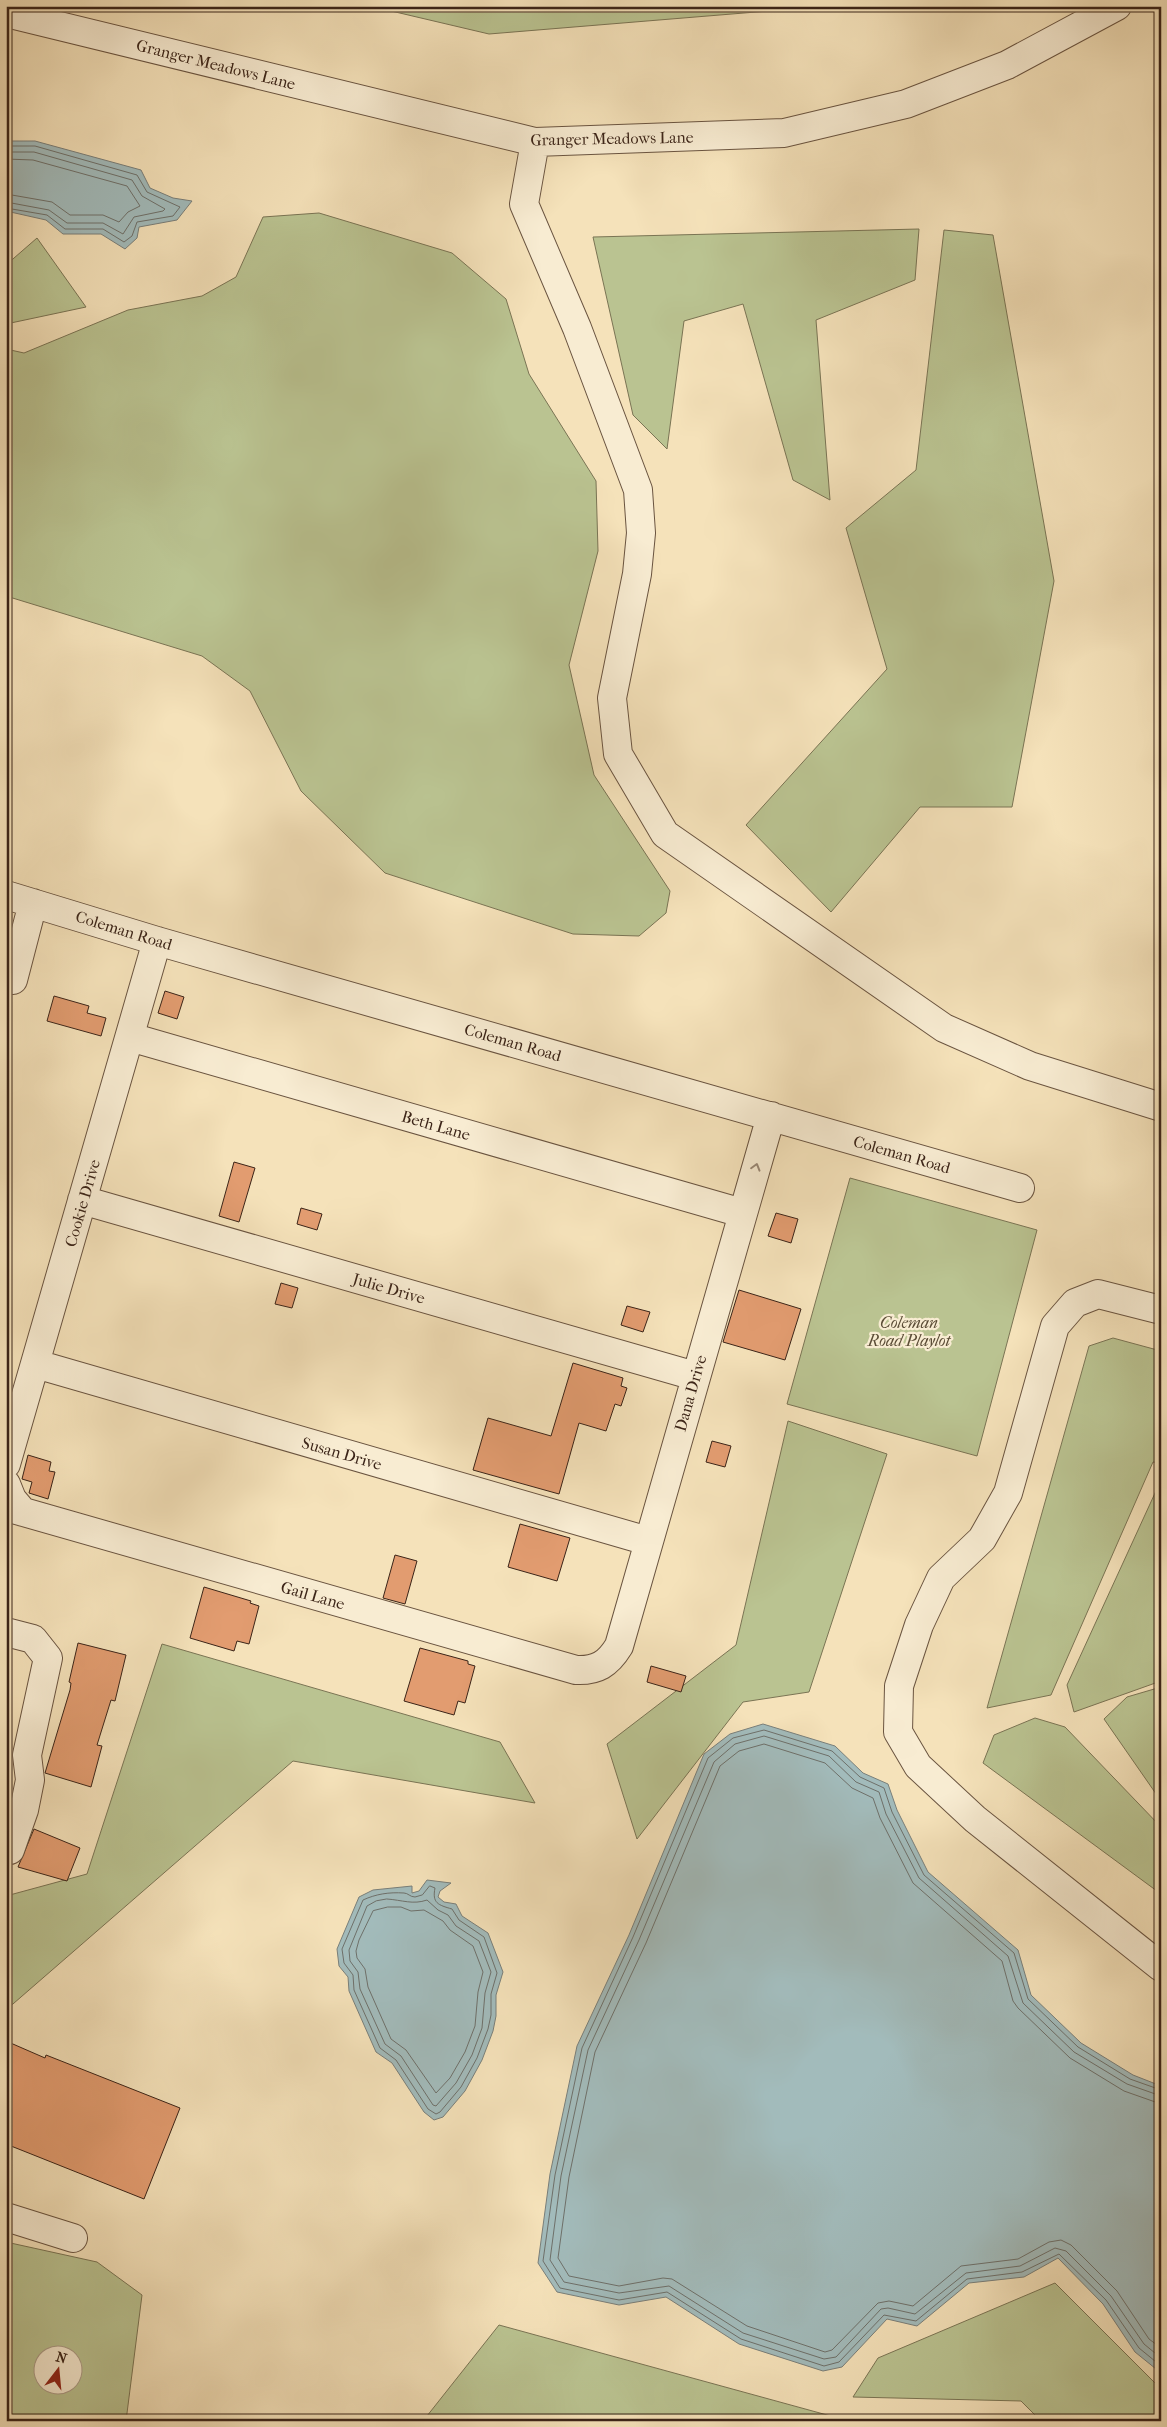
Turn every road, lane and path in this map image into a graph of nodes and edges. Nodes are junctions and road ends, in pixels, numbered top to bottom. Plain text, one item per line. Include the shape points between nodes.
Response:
1 (1117, 6) edge
2 (6, 13) edge
3 (535, 142) junction
4 (6, 895) edge
5 (33, 903) junction
6 (157, 941) junction
7 (6, 978) edge
8 (130, 1037) junction
9 (1161, 1108) edge
10 (771, 1116) junction
11 (1020, 1188) dead end
12 (82, 1200) junction
13 (742, 1214) junction
14 (1161, 1310) edge
15 (36, 1364) junction
16 (695, 1376) junction
17 (6, 1464) edge
18 (6, 1484) edge
19 (15, 1509) edge
20 (648, 1541) junction
21 (6, 1632) edge
22 (602, 1664) joint
23 (17, 1752) edge
24 (10, 1850) dead end
25 (1161, 1967) edge
26 (6, 2217) edge
27 (73, 2238) dead end

1 - 3 street, Granger Meadows Lane via 1007,65 906,104 784,133
2 - 3 street, Granger Meadows Lane
3 - 9 street via 524,204 577,328 638,490 641,532 637,574 612,698 618,754 664,834 944,1028 1030,1066
4 - 5 street, Coleman Road
5 - 6 street, Coleman Road
5 - 7 street via 13,980
6 - 8 street, Cookie Drive
6 - 10 street, Coleman Road
8 - 12 street, Cookie Drive
8 - 13 street, Beth Lane
10 - 11 street, Coleman Road
13 -> 10 street, Dana Drive
12 - 15 street, Cookie Drive
12 - 16 street, Julie Drive
13 - 16 street, Dana Drive
14 - 25 street via 1098,1294 1075,1303 1055,1326 1008,1493 982,1539 941,1578 919,1626 899,1686 898,1732 918,1766 976,1819
15 - 17 street, Cookie Drive
15 - 20 street, Susan Drive
16 - 20 street, Dana Drive
18 - 19 street
19 - 22 street, Gail Lane via 576,1670 591,1671
20 - 22 street, Dana Drive via 619,1646
21 - 23 street via 32,1639 48,1658
23 - 24 street via 28,1787
26 - 27 street

